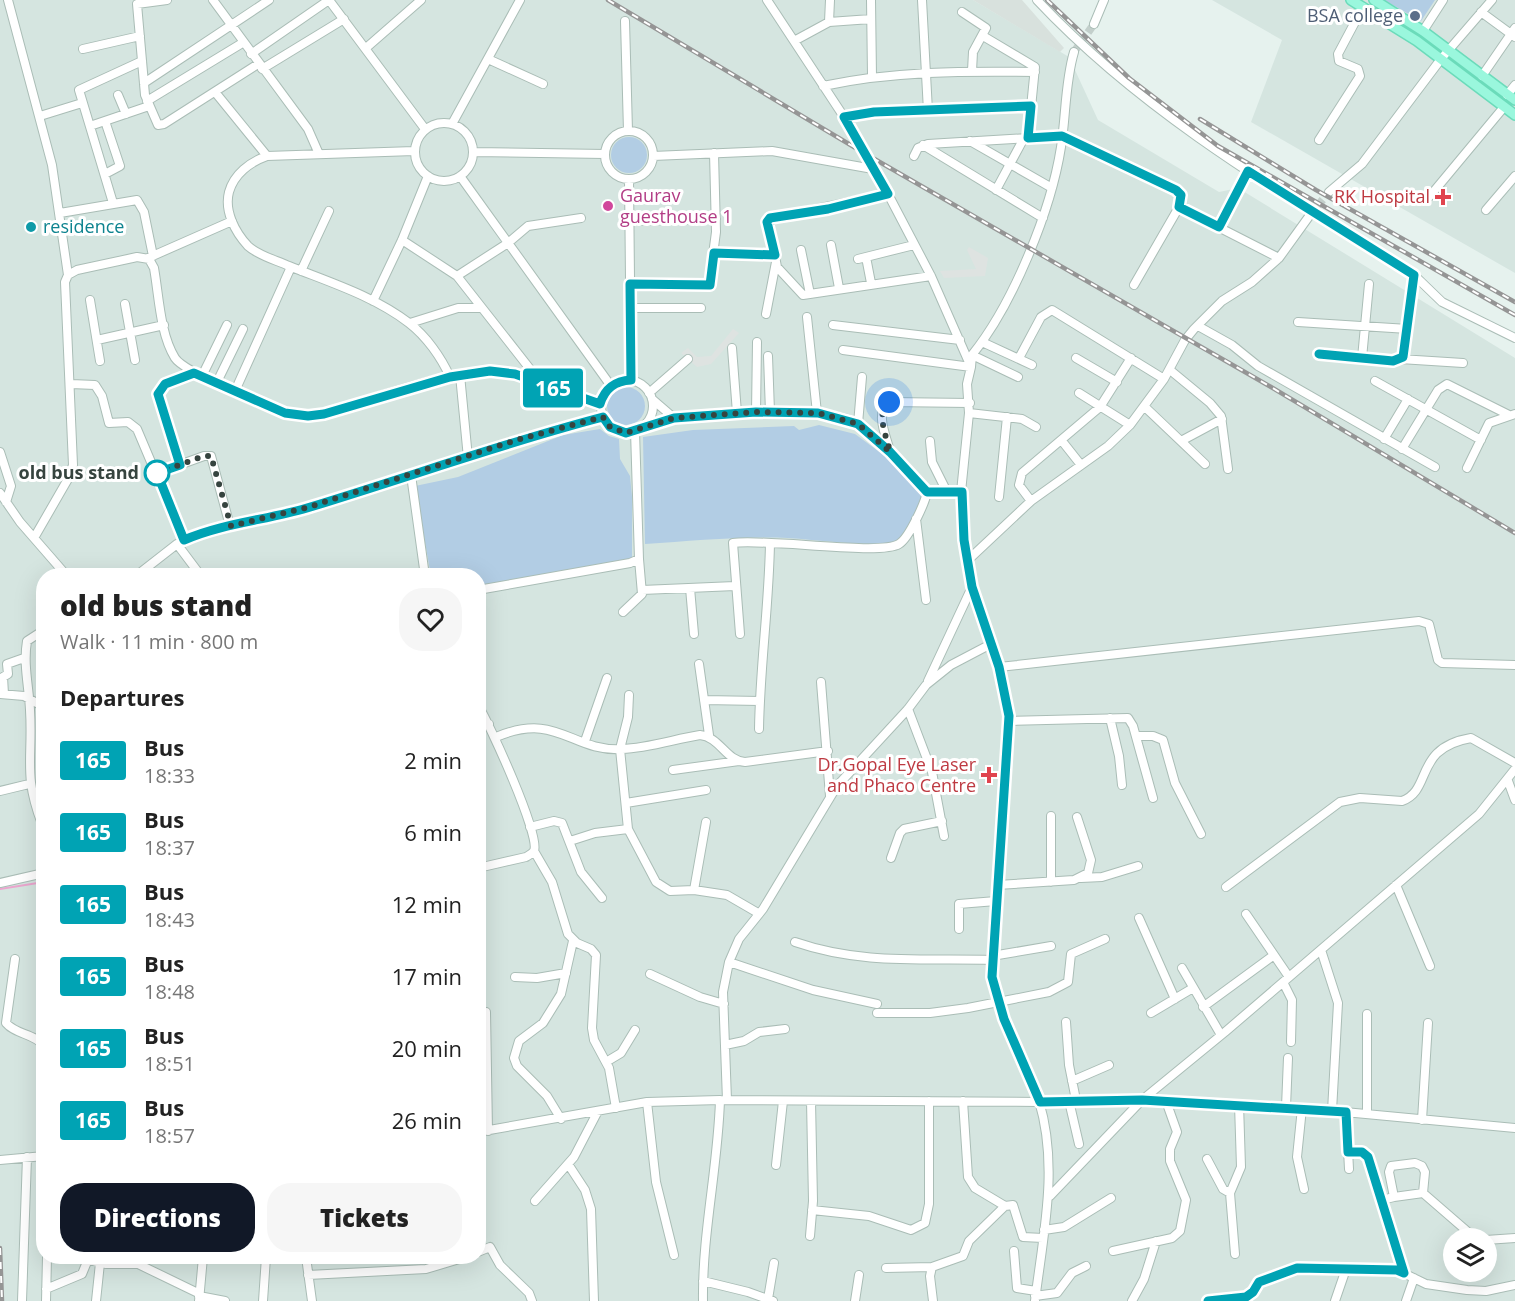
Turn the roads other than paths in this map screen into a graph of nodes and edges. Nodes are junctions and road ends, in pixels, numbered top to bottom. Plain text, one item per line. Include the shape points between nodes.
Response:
1 (8, 0) edge
2 (166, 0) edge
3 (269, 0) edge
4 (329, 0) edge
5 (421, 0) edge
6 (520, 0) edge
7 (768, 0) edge
8 (830, 0) edge
9 (871, 0) edge
10 (922, 0) edge
11 (1037, 0) edge
12 (1104, 0) edge
13 (1351, 0) edge
14 (1374, 0) edge
15 (1443, 0) edge
16 (1492, 0) edge
17 (215, 1) edge
18 (137, 2) edge
19 (1363, 7) junction
20 (962, 12) dead end
21 (1481, 12) junction
22 (344, 19) junction
23 (871, 19) junction
24 (625, 21) dead end
25 (829, 22) junction
26 (1094, 24) tunnel mouth
27 (232, 26) junction
28 (1423, 31) junction
29 (1513, 33) edge
30 (140, 36) junction
31 (983, 36) junction
32 (794, 40) junction
33 (244, 42) junction
34 (366, 48) junction
35 (83, 49) dead end
36 (1448, 49) junction
37 (1074, 52) tunnel mouth
38 (251, 54) junction
39 (488, 59) junction
40 (1441, 59) junction
41 (142, 61) junction
42 (260, 66) junction
43 (972, 71) junction
44 (1035, 72) junction
45 (927, 73) junction
46 (872, 76) junction
47 (1482, 76) junction
48 (144, 83) junction
49 (543, 84) dead end
50 (823, 86) junction
51 (1515, 86) edge
52 (215, 92) junction
53 (118, 95) dead end
54 (1511, 97) edge
55 (82, 103) junction
56 (148, 103) junction
57 (1031, 106) junction
58 (1504, 107) junction
59 (928, 111) junction
60 (126, 114) junction
61 (1515, 115) edge
62 (40, 116) junction
63 (844, 117) junction
64 (105, 121) junction
65 (452, 124) junction
66 (90, 126) junction
67 (425, 129) junction
68 (628, 132) junction
69 (1062, 136) junction
70 (1026, 138) junction
71 (968, 140) junction
72 (1319, 140) dead end
73 (923, 145) junction
74 (414, 151) junction
75 (473, 152) junction
76 (714, 153) junction
77 (319, 154) junction
78 (605, 154) junction
79 (267, 156) junction
80 (653, 156) junction
81 (914, 156) dead end
82 (1010, 164) junction
83 (873, 169) junction
84 (1248, 171) junction
85 (105, 174) junction
86 (428, 176) junction
87 (460, 176) junction
88 (1515, 176) edge
89 (629, 180) junction
90 (1052, 188) junction
91 (996, 190) junction
92 (1329, 192) tunnel mouth
93 (888, 194) junction
94 (1430, 196) dead end
95 (113, 203) junction
96 (1179, 207) junction
97 (1486, 210) dead end
98 (329, 211) dead end
99 (60, 213) junction
100 (1310, 215) tunnel mouth
101 (581, 218) dead end
102 (716, 219) junction
103 (1043, 219) junction
104 (232, 221) junction
105 (627, 221) junction
106 (1219, 227) junction
107 (402, 240) junction
108 (508, 243) junction
109 (831, 244) dead end
110 (914, 245) junction
111 (801, 250) dead end
112 (714, 253) junction
113 (150, 257) junction
114 (776, 258) junction
115 (1279, 258) junction
116 (291, 267) junction
117 (301, 271) junction
118 (68, 275) junction
119 (1414, 275) junction
120 (457, 276) junction
121 (930, 276) junction
122 (871, 283) junction
123 (630, 284) junction
124 (1369, 284) dead end
125 (1134, 285) dead end
126 (840, 288) junction
127 (810, 294) junction
128 (90, 300) dead end
129 (373, 301) junction
130 (125, 304) dead end
131 (630, 308) junction
132 (701, 308) dead end
133 (481, 309) junction
134 (766, 314) dead end
135 (807, 317) dead end
136 (1298, 322) dead end
137 (410, 323) junction
138 (164, 325) junction
139 (227, 325) dead end
140 (833, 325) dead end
141 (1198, 326) junction
142 (1363, 328) junction
143 (243, 329) dead end
144 (1408, 329) junction
145 (130, 333) junction
146 (1515, 338) edge
147 (97, 340) junction
148 (960, 340) junction
149 (757, 342) dead end
150 (982, 342) junction
151 (732, 348) dead end
152 (843, 350) dead end
153 (1319, 354) dead end
154 (768, 356) dead end
155 (972, 356) junction
156 (1019, 358) junction
157 (1076, 358) dead end
158 (1131, 358) junction
159 (1362, 358) junction
160 (688, 359) dead end
161 (1400, 359) junction
162 (135, 360) dead end
163 (100, 361) dead end
164 (1463, 363) dead end
165 (1032, 365) dead end
166 (971, 367) junction
167 (1170, 370) junction
168 (198, 375) junction
169 (460, 375) junction
170 (450, 377) junction
171 (862, 377) dead end
172 (1018, 377) dead end
173 (1164, 379) junction
174 (631, 380) junction
175 (1375, 381) dead end
176 (217, 382) junction
177 (1117, 382) junction
178 (541, 383) junction
179 (71, 384) junction
180 (611, 386) junction
181 (235, 391) junction
182 (1079, 393) dead end
183 (651, 396) junction
184 (1408, 399) junction
185 (970, 403) junction
186 (600, 404) junction
187 (1100, 407) junction
188 (1145, 407) junction
189 (1427, 410) junction
190 (756, 412) junction
191 (770, 412) junction
192 (737, 413) junction
193 (818, 413) junction
194 (969, 413) junction
195 (1512, 415) edge
196 (603, 417) junction
197 (1006, 417) junction
198 (674, 418) junction
199 (1222, 419) junction
200 (858, 424) junction
201 (1130, 425) junction
202 (1036, 427) dead end
203 (638, 430) junction
204 (1384, 439) junction
205 (1480, 440) junction
206 (930, 441) dead end
207 (1062, 441) junction
208 (1181, 441) junction
209 (1402, 449) junction
210 (0, 452) edge
211 (890, 452) junction
212 (468, 458) junction
213 (1205, 464) dead end
214 (180, 465) junction
215 (1081, 465) junction
216 (1435, 467) dead end
217 (1467, 468) dead end
218 (1228, 469) dead end
219 (157, 473) junction
220 (411, 476) junction
221 (927, 492) junction
222 (947, 492) junction
223 (962, 492) junction
224 (0, 493) edge
225 (999, 497) dead end
226 (1031, 501) junction
227 (6, 502) junction
228 (916, 517) junction
229 (231, 526) junction
230 (34, 538) junction
231 (180, 542) junction
232 (770, 543) junction
233 (639, 559) junction
234 (967, 561) junction
235 (60, 568) edge
236 (146, 568) edge
237 (196, 568) edge
238 (424, 568) edge
239 (735, 586) junction
240 (972, 587) junction
241 (690, 588) junction
242 (486, 589) edge
243 (642, 590) junction
244 (926, 600) dead end
245 (623, 612) dead end
246 (694, 634) dead end
247 (740, 634) dead end
248 (36, 635) edge
249 (990, 644) junction
250 (24, 658) junction
251 (699, 664) dead end
252 (1515, 665) edge
253 (999, 667) junction
254 (607, 678) dead end
255 (821, 682) dead end
256 (926, 685) junction
257 (2, 694) edge
258 (629, 695) dead end
259 (29, 699) junction
260 (704, 700) junction
261 (760, 701) junction
262 (36, 703) edge
263 (908, 709) junction
264 (1110, 718) junction
265 (486, 719) edge
266 (1009, 721) junction
267 (489, 724) junction
268 (486, 725) edge
269 (759, 729) dead end
270 (709, 735) junction
271 (1136, 736) junction
272 (496, 737) junction
273 (585, 741) junction
274 (620, 749) junction
275 (828, 751) junction
276 (739, 762) junction
277 (1515, 763) edge
278 (1515, 769) edge
279 (673, 770) dead end
280 (1508, 781) junction
281 (29, 784) junction
282 (1122, 785) dead end
283 (706, 790) dead end
284 (0, 791) edge
285 (830, 797) junction
286 (1153, 798) dead end
287 (1515, 800) edge
288 (626, 803) junction
289 (36, 806) edge
290 (1051, 816) dead end
291 (1077, 817) dead end
292 (942, 821) junction
293 (706, 822) dead end
294 (530, 827) junction
295 (628, 829) junction
296 (1201, 834) dead end
297 (944, 836) dead end
298 (570, 841) junction
299 (534, 851) junction
300 (891, 858) dead end
301 (486, 866) edge
302 (1138, 866) dead end
303 (36, 875) edge
304 (1080, 878) junction
305 (1051, 882) junction
306 (0, 883) edge
307 (996, 885) junction
308 (1396, 885) junction
309 (1226, 887) dead end
310 (694, 890) junction
311 (602, 898) dead end
312 (996, 901) junction
313 (758, 913) junction
314 (1246, 914) dead end
315 (1138, 918) dead end
316 (959, 929) dead end
317 (1105, 939) dead end
318 (573, 941) junction
319 (795, 942) dead end
320 (1051, 946) dead end
321 (1321, 950) junction
322 (1274, 955) junction
323 (992, 958) junction
324 (15, 959) dead end
325 (729, 962) junction
326 (1430, 966) dead end
327 (1182, 968) dead end
328 (566, 973) junction
329 (650, 974) dead end
330 (514, 977) dead end
331 (1286, 979) junction
332 (1193, 987) junction
333 (1174, 999) junction
334 (998, 1001) junction
335 (724, 1004) junction
336 (877, 1004) dead end
337 (1203, 1007) junction
338 (486, 1012) dead end
339 (877, 1013) dead end
340 (1151, 1013) dead end
341 (1367, 1014) dead end
342 (1066, 1022) dead end
343 (1428, 1023) dead end
344 (785, 1029) dead end
345 (635, 1030) dead end
346 (1221, 1035) junction
347 (36, 1039) edge
348 (1291, 1042) dead end
349 (725, 1045) junction
350 (1288, 1058) dead end
351 (606, 1062) junction
352 (1109, 1065) dead end
353 (1072, 1081) junction
354 (724, 1100) junction
355 (1142, 1100) junction
356 (783, 1101) junction
357 (811, 1101) junction
358 (928, 1101) junction
359 (963, 1101) junction
360 (1073, 1101) junction
361 (1167, 1101) junction
362 (647, 1102) junction
363 (1040, 1102) junction
364 (1239, 1104) junction
365 (1286, 1107) junction
366 (616, 1108) junction
367 (1302, 1108) junction
368 (598, 1111) junction
369 (1332, 1111) junction
370 (1346, 1112) junction
371 (1367, 1114) junction
372 (561, 1119) junction
373 (1422, 1120) junction
374 (1515, 1128) edge
375 (488, 1131) joint
376 (1079, 1144) dead end
377 (1348, 1152) junction
378 (36, 1156) edge
379 (27, 1157) junction
380 (1207, 1159) dead end
381 (0, 1160) edge
382 (568, 1164) junction
383 (776, 1165) dead end
384 (1349, 1169) dead end
385 (1304, 1189) dead end
386 (1230, 1192) junction
387 (1423, 1193) junction
388 (1050, 1196) junction
389 (1394, 1197) junction
390 (1111, 1198) dead end
391 (535, 1201) dead end
392 (1383, 1202) junction
393 (1005, 1206) junction
394 (812, 1210) junction
395 (1463, 1228) edge
396 (1044, 1234) junction
397 (810, 1236) dead end
398 (1515, 1238) edge
399 (1497, 1239) edge
400 (1156, 1241) junction
401 (486, 1249) edge
402 (1014, 1251) dead end
403 (1113, 1251) dead end
404 (1235, 1254) dead end
405 (674, 1255) dead end
406 (774, 1263) dead end
407 (47, 1264) edge
408 (86, 1264) edge
409 (100, 1264) edge
410 (140, 1264) edge
411 (202, 1264) edge
412 (266, 1264) edge
413 (307, 1264) edge
414 (443, 1264) edge
415 (1086, 1266) dead end
416 (933, 1267) junction
417 (886, 1268) dead end
418 (1346, 1269) junction
419 (1404, 1273) junction
420 (308, 1275) junction
421 (859, 1275) dead end
422 (1414, 1278) junction
423 (703, 1281) junction
424 (1515, 1285) edge
425 (46, 1289) junction
426 (1035, 1296) edge
427 (199, 1297) edge
428 (1250, 1298) edge
429 (770, 1300) edge
430 (22, 1301) edge
431 (46, 1301) edge
432 (96, 1301) edge
433 (225, 1301) edge
434 (263, 1301) edge
435 (312, 1301) edge
436 (532, 1301) edge
437 (594, 1301) edge
438 (703, 1301) edge
439 (855, 1301) edge
440 (933, 1301) edge
441 (1132, 1301) edge
442 (1208, 1301) edge
443 (1335, 1301) edge
444 (1406, 1301) edge

1 - 62 street
2 - 18 street
3 - 27 street
4 - 22 street
4 - 38 street
5 - 34 street
6 - 39 street
7 - 32 street
8 - 25 street
9 - 23 street
10 - 45 street
11 - 84 street via 1134,91
12 - 26 street
13 - 19 main road
14 - 28 main road
15 - 28 street
16 - 21 street
17 - 27 street
18 - 30 street
19 - 40 main road
19 - 72 street via 1338,54 1340,60 1358,69 1360,76
20 - 31 street via 986,28
21 - 29 street
21 - 36 street
22 - 34 street
22 - 42 street
23 - 25 street
23 - 46 street
24 - 68 street
25 - 32 street
27 - 33 street
27 - 48 street
28 - 36 main road
29 - 47 street
30 - 35 street
30 - 41 street
31 - 43 street via 973,52
31 - 44 street via 1032,64
32 - 50 street
33 - 38 street
33 - 56 street
34 - 67 street
36 - 40 street
36 - 47 main road
37 - 69 street
38 - 42 street
39 - 49 street
39 - 65 street
40 - 58 main road
40 - 92 street via 1369,157
41 - 48 street
41 - 55 street via 82,86 78,93
42 - 52 street
42 - 77 street via 308,129
43 - 44 street
43 - 45 street
44 - 57 street
45 - 46 street
45 - 59 street
46 - 50 street
47 - 54 main road
48 - 56 street
50 - 63 street
51 - 54 street
52 - 56 street via 161,126
52 - 79 street
53 - 60 street
55 - 62 street
55 - 66 street
56 - 60 street
57 - 59 street
57 - 70 street
58 - 61 main road
58 - 94 street
59 - 63 street
60 - 64 street
62 - 99 street
63 - 83 street
64 - 66 street
64 - 85 street via 120,166
65 - 67 street
65 - 75 street via 467,134
66 - 85 street
67 - 74 street
68 - 78 street via 610,141
68 - 80 street via 643,136
69 - 70 street
69 - 90 street
69 - 96 street via 1176,190 1181,195
70 - 71 street
70 - 82 street
71 - 73 street
71 - 82 street
73 - 81 street
73 - 91 street
74 - 77 street
74 - 86 street via 417,165
75 - 78 street
75 - 87 street via 467,170
76 - 80 street
76 - 83 street via 772,151
76 - 102 street
77 - 79 street
78 - 89 street via 609,169
79 - 104 street via 254,161 232,183 227,203
80 - 89 street via 643,175
82 - 90 street
82 - 91 street
83 - 93 street
84 - 106 street
84 - 119 street
85 - 95 street
86 - 87 street via 441,181
86 - 107 street
87 - 108 street
88 - 97 street
89 - 105 street
90 - 103 street
91 - 103 street
93 - 110 street
93 - 114 street via 770,218 767,222
95 - 99 street
95 - 113 street via 140,203
96 - 106 street
96 - 125 street
98 - 117 street
99 - 118 street
100 - 115 street
101 - 108 street via 534,223
102 - 105 street
102 - 112 street
103 - 150 street via 1012,290
104 - 113 street
104 - 116 street via 249,246
105 - 123 street
106 - 115 street
107 - 120 street
107 - 129 street
108 - 120 street
108 - 180 street
109 - 126 street
110 - 121 street
110 - 122 street via 862,258
111 - 127 street
112 - 114 street
112 - 123 street via 710,285
113 - 118 street via 76,270
113 - 138 street
114 - 127 street via 777,267 799,293
114 - 134 street
115 - 141 street via 1222,301
116 - 117 street
116 - 181 street
117 - 129 street
118 - 179 street via 65,282
119 - 144 street
119 - 146 street via 1442,302
120 - 133 street
121 - 122 street
121 - 148 street
122 - 126 street
123 - 131 street
124 - 142 street
126 - 127 street
128 - 147 street
129 - 137 street
130 - 145 street
131 - 132 street
131 - 174 street
133 - 137 street via 458,308
133 - 178 street
135 - 193 street
136 - 142 street
137 - 170 street via 434,350
138 - 145 street
138 - 168 street via 174,356
139 - 168 street
140 - 148 street
141 - 167 street via 1185,340
141 - 204 street via 1232,345 1258,366
142 - 144 street
142 - 159 street
143 - 176 street
144 - 161 street via 1405,353
145 - 147 street
145 - 162 street
147 - 163 street
148 - 166 street
149 - 190 street
150 - 155 street
150 - 156 street
151 - 192 street
152 - 166 street
153 - 159 street
154 - 191 street
155 - 166 street
155 - 172 street
156 - 158 street via 1041,317 1052,310
156 - 165 street
157 - 177 street
158 - 173 street
158 - 177 street
159 - 161 street
160 - 183 street
161 - 164 street
166 - 185 street via 967,384
167 - 173 street
167 - 199 street via 1216,409
168 - 176 street
168 - 214 street via 165,384 158,394
169 - 170 street
169 - 178 street via 501,371
169 - 212 street
170 - 181 street via 308,416 285,413
171 - 200 street
173 - 188 street
174 - 180 street
174 - 183 street
175 - 184 street
176 - 181 street
177 - 187 street
178 - 186 street
179 - 219 street via 95,385 108,421 134,424
179 - 230 street via 73,465
180 - 186 street
182 - 187 street
183 - 198 street
183 - 203 street via 652,415
184 - 189 street
184 - 204 street
185 - 194 street
185 - 211 street via 889,402 881,419
186 - 196 street
187 - 201 street
187 - 207 street
188 - 201 street
188 - 208 street
189 - 195 street via 1438,390 1447,384
189 - 205 street
189 - 209 street
190 - 191 street
190 - 192 street
191 - 193 street
192 - 198 street
193 - 200 street
194 - 197 street
194 - 223 street
195 - 205 street via 1493,419
196 - 203 street via 617,431
196 - 212 street via 520,439
197 - 202 street via 1022,419
197 - 225 street
198 - 203 street
199 - 208 street
199 - 218 street
200 - 211 street
201 - 215 street
203 - 233 street
204 - 209 street
205 - 217 street
206 - 222 street via 932,462
207 - 215 street
207 - 226 street via 1019,477 1019,484
208 - 213 street
209 - 216 street
210 - 227 street via 11,486
211 - 221 street
212 - 220 street
214 - 219 street
214 - 229 street via 204,456 213,458
215 - 226 street
219 - 231 street
220 - 229 street
220 - 238 street
221 - 222 street
221 - 228 street
222 - 223 street
223 - 234 street
224 - 227 street
226 - 234 street
227 - 230 street
228 - 232 street via 907,537 899,545 888,547
228 - 244 street
229 - 231 street
230 - 235 street
231 - 236 street
231 - 237 street
232 - 239 street via 733,543
232 - 261 street
233 - 242 street
233 - 243 street
234 - 240 street
239 - 241 street
239 - 247 street
240 - 249 street
240 - 256 street
241 - 243 street
241 - 246 street
243 - 245 street
248 - 250 street via 27,641
249 - 253 street
249 - 256 street via 951,665
250 - 257 street via 7,664
250 - 259 street
251 - 260 street
252 - 253 street via 1442,663 1429,624 1419,621
253 - 266 street
254 - 273 street
255 - 275 street
256 - 263 street
257 - 259 street
258 - 274 street
259 - 262 street
259 - 281 street
260 - 261 street
260 - 270 street
261 - 269 street
263 - 285 street via 867,750
263 - 292 street via 932,772
264 - 266 street
264 - 271 street via 1128,718
264 - 282 street
265 - 267 street
266 - 307 street
267 - 268 street
267 - 272 street
270 - 274 street
270 - 276 street
271 - 286 street
271 - 296 street via 1162,740 1176,783
272 - 273 street via 513,729 538,726
272 - 294 street
273 - 274 street
274 - 288 street
275 - 276 street
275 - 285 street
276 - 279 street
277 - 309 street via 1471,738 1442,748 1429,761 1417,789 1408,798 1341,802
278 - 280 street
280 - 287 street
280 - 308 street via 1479,813
281 - 284 street
281 - 289 street
283 - 288 street
285 - 313 street
288 - 295 street
290 - 305 street
291 - 304 street via 1091,865
292 - 297 street
292 - 300 street via 904,829
293 - 310 street
294 - 298 street via 559,821
294 - 299 street
295 - 298 street
295 - 310 street via 659,886 670,891
298 - 311 street via 581,872
299 - 301 street via 526,857
299 - 318 street via 552,882
302 - 304 street via 1102,878
303 - 306 street
304 - 305 street
305 - 307 street
307 - 312 street
308 - 321 street
308 - 326 street
310 - 313 street via 727,895
312 - 316 street via 959,904
312 - 323 street
313 - 325 street via 739,939
314 - 322 street
315 - 333 street
317 - 334 street via 1071,954 1065,986
318 - 328 street
318 - 351 street via 596,955 592,1028
319 - 323 street via 860,958
320 - 323 street
321 - 331 street
321 - 369 street via 1338,1003
322 - 331 street
322 - 337 street
323 - 334 street
324 - 347 street via 6,1023
325 - 335 street
325 - 336 street via 813,990
327 - 332 street
328 - 330 street
328 - 372 street via 552,1009 539,1027 519,1041 514,1058
329 - 335 street
331 - 346 street
331 - 348 street via 1292,1000
332 - 333 street
332 - 337 street
333 - 340 street
334 - 339 street via 930,1013
334 - 363 street
335 - 349 street
337 - 346 street
338 - 375 street
341 - 371 street
342 - 353 street
343 - 373 street
344 - 349 street via 759,1032
345 - 351 street via 621,1053
346 - 355 street
349 - 354 street
350 - 365 street
351 - 366 street
352 - 353 street
353 - 360 street
354 - 356 street
354 - 362 street
354 - 423 street
355 - 360 street
355 - 361 street
355 - 388 street
356 - 357 street
356 - 383 street
357 - 358 street
357 - 394 street
358 - 359 street
358 - 394 street via 926,1223 911,1230 869,1216
359 - 363 street
359 - 393 street via 968,1177 975,1188
360 - 363 street
360 - 376 street
361 - 364 street
361 - 400 street via 1177,1132 1170,1161 1186,1200 1177,1235
362 - 366 street
362 - 405 street via 656,1182
363 - 388 street
364 - 365 street
364 - 386 street via 1241,1167
365 - 367 street
366 - 368 street
367 - 369 street
367 - 385 street via 1297,1157
368 - 372 street
368 - 382 street
369 - 370 street
370 - 371 street
370 - 377 street
371 - 373 street
372 - 375 street
373 - 374 street
377 - 384 street
377 - 392 street via 1362,1152 1368,1157
378 - 379 street
379 - 381 street
379 - 430 street
380 - 386 street via 1223,1189
382 - 391 street
382 - 437 street via 585,1190 591,1209
386 - 404 street
387 - 389 street
387 - 389 street via 1422,1166 1395,1164 1389,1172
387 - 395 street
388 - 396 street
389 - 392 street
390 - 396 street via 1064,1227
392 - 419 street
393 - 396 street via 1013,1205 1023,1237
393 - 416 street via 969,1241 963,1256
394 - 397 street
396 - 426 street
398 - 399 street
400 - 403 street
400 - 441 street
401 - 436 street via 490,1247 500,1265 529,1293
402 - 426 street via 1017,1288
406 - 429 street
407 - 425 street
408 - 425 street via 82,1274
409 - 432 street
410 - 427 street
411 - 427 street
412 - 434 street
413 - 420 street
414 - 420 street via 426,1269
415 - 426 street via 1072,1273 1057,1293
416 - 417 street
416 - 440 street
418 - 419 street
418 - 428 street via 1297,1268 1259,1282
418 - 443 street
419 - 422 street
420 - 435 street
421 - 439 street
422 - 424 street via 1436,1287 1467,1290
422 - 444 street
423 - 429 street
423 - 438 street
425 - 431 street
427 - 433 street
428 - 442 street

